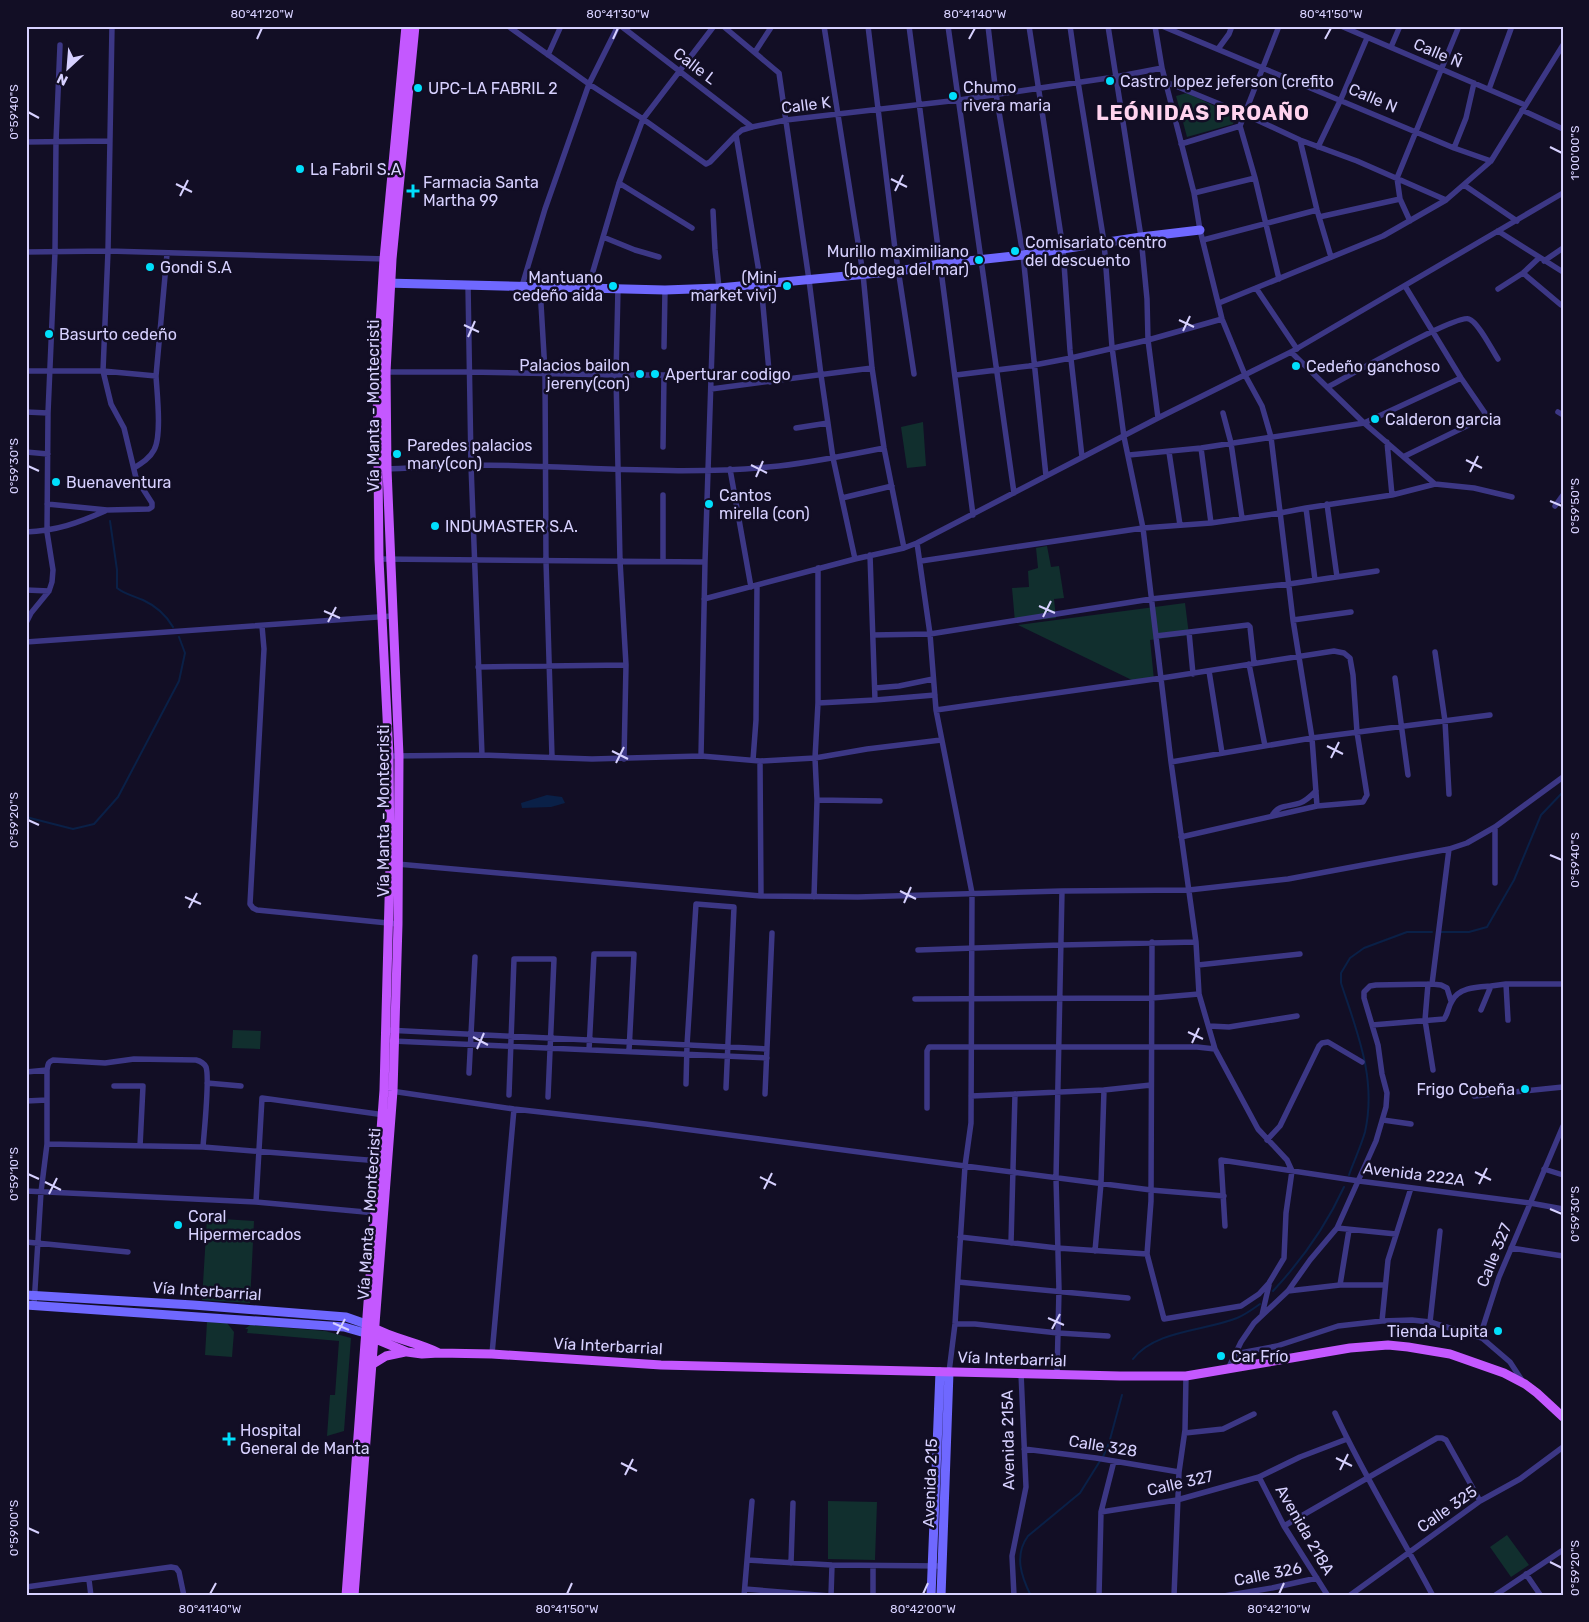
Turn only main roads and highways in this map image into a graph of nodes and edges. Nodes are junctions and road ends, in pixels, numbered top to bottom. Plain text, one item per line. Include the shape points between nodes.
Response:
1 (406, 26) edge
2 (415, 26) edge
3 (388, 259) junction
4 (382, 469) junction
5 (394, 756) junction
6 (379, 1213) junction
7 (365, 1329) junction
8 (376, 1329) junction
9 (375, 1339) junction
10 (406, 1352) junction
11 (439, 1353) junction
12 (373, 1364) junction
13 (1563, 1417) edge
14 (346, 1596) edge
15 (354, 1596) edge

1 - 3 main road, Vía Manta - Montecristi
2 - 3 main road, Vía Manta - Montecristi
3 - 4 main road, Vía Manta - Montecristi via 381,372
4 - 5 main road, Vía Manta - Montecristi via 390,559
4 - 5 main road, Vía Manta - Montecristi via 379,559
5 - 6 main road, Vía Manta - Montecristi via 390,1041
6 - 7 main road, Vía Manta - Montecristi
6 - 8 main road, Vía Manta - Montecristi
7 - 8 main road, Vía Interbarrial
7 - 9 main road, Vía Interbarrial
7 - 14 main road, Vía Manta - Montecristi
8 - 9 main road, Vía Manta - Montecristi
8 - 11 main road, Vía Interbarrial
9 - 10 main road, Vía Interbarrial
9 - 12 main road, Vía Manta - Montecristi
10 - 11 main road, Vía Interbarrial
10 - 12 main road via 386,1356
11 - 13 main road, Vía Interbarrial via 661,1365 1186,1376 1350,1348 1398,1346 1461,1358 1496,1370 1537,1393
12 - 15 main road, Vía Manta - Montecristi

